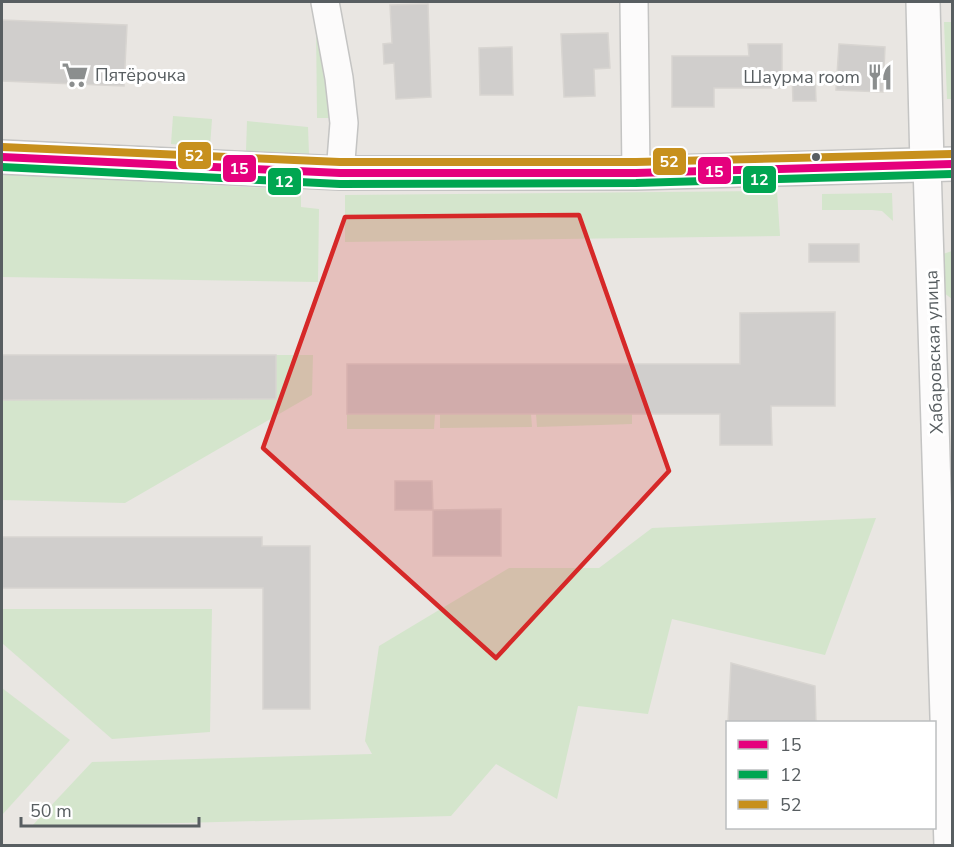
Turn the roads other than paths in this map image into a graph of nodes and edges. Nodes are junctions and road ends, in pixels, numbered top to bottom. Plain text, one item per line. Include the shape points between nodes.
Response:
1 (325, 2) edge
2 (634, 2) edge
3 (923, 2) edge
4 (2, 157) edge
5 (940, 164) edge
6 (340, 173) junction
7 (636, 174) junction
8 (948, 846) edge

1 - 6 street via 344,123
2 - 7 street
3 - 5 main road, Хабаровская улица
4 - 6 main road
5 - 7 main road
5 - 8 street, Хабаровская улица
6 - 7 main road

